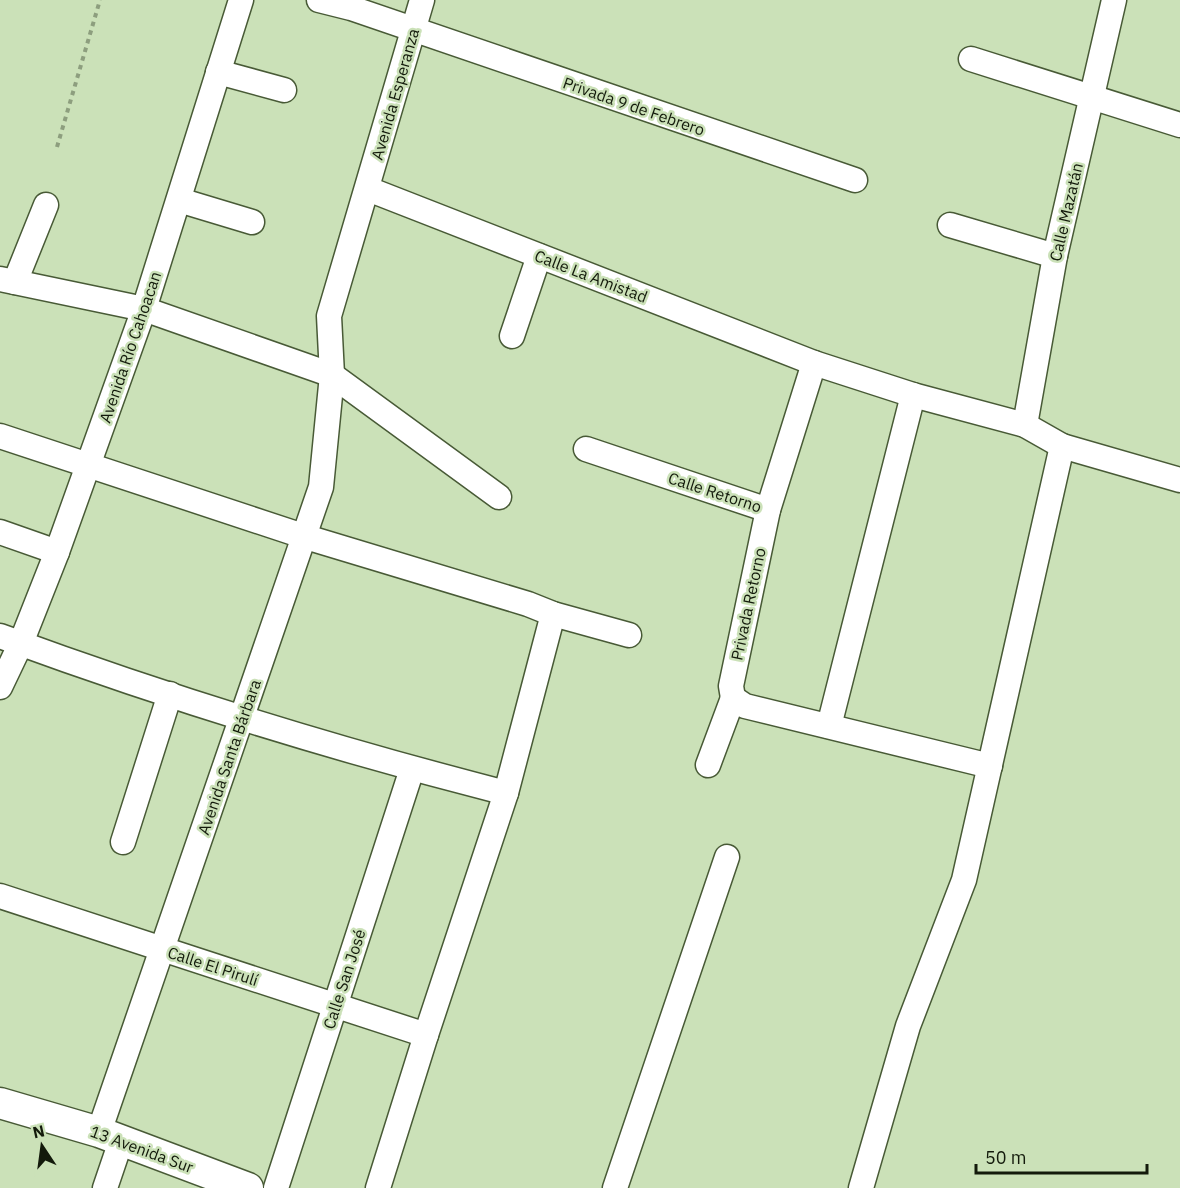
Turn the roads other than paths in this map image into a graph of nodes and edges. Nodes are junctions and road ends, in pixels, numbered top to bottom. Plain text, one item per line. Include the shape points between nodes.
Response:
1 (241, 0) edge
2 (319, 0) edge
3 (422, 0) edge
4 (1114, 0) edge
5 (352, 4) edge
6 (413, 31) junction
7 (971, 59) dead end
8 (218, 72) junction
9 (284, 90) dead end
10 (1091, 98) junction
11 (1180, 125) edge
12 (855, 180) dead end
13 (368, 189) junction
14 (179, 200) junction
15 (46, 205) dead end
16 (252, 222) dead end
17 (950, 225) dead end
18 (539, 256) junction
19 (1055, 256) junction
20 (8, 281) edge
21 (144, 309) junction
22 (512, 336) dead end
23 (814, 363) junction
24 (332, 375) junction
25 (912, 395) junction
26 (1025, 424) junction
27 (0, 436) edge
28 (1062, 446) junction
29 (586, 449) dead end
30 (89, 466) junction
31 (1180, 480) edge
32 (499, 497) dead end
33 (768, 510) junction
34 (0, 532) edge
35 (306, 537) junction
36 (57, 552) junction
37 (553, 614) junction
38 (629, 635) dead end
39 (10, 640) edge
40 (0, 687) edge
41 (170, 694) junction
42 (734, 698) junction
43 (242, 719) junction
44 (829, 726) junction
45 (708, 765) dead end
46 (990, 766) junction
47 (412, 769) junction
48 (506, 793) junction
49 (123, 842) dead end
50 (728, 857) dead end
51 (0, 896) edge
52 (162, 950) junction
53 (335, 1006) junction
54 (426, 1035) junction
55 (1, 1108) edge
56 (110, 1136) junction
57 (105, 1188) edge
58 (248, 1188) edge
59 (276, 1188) edge
60 (378, 1188) edge
61 (615, 1188) edge
62 (861, 1188) edge

1 - 8 street, Avenida Río Cahoacan
2 - 5 street, Privada 9 de Febrero
3 - 6 street, Avenida Esperanza
4 - 10 street, Calle Mazatán
5 - 6 street, Privada 9 de Febrero
6 - 12 street, Privada 9 de Febrero
6 - 13 street, Avenida Esperanza
7 - 10 street
8 - 9 street
8 - 14 street, Avenida Río Cahoacan
10 - 11 street
10 - 19 street, Calle Mazatán
13 - 18 street, Calle La Amistad
13 - 24 street, Avenida Esperanza via 328,316
14 - 16 street
14 - 21 street, Avenida Río Cahoacan
15 - 20 street
17 - 19 street
18 - 22 street
18 - 23 street, Calle La Amistad
19 - 26 street, Calle Mazatán
20 - 21 street
21 - 24 street
21 - 30 street, Avenida Río Cahoacan
23 - 25 street, Calle La Amistad
23 - 33 street, Calle Retorno
24 - 32 street
24 - 35 street, Avenida Santa Bárbara via 321,487
25 - 26 street, Calle La Amistad
25 - 44 street
26 - 28 street, Calle La Amistad
27 - 30 street
28 - 31 street, Calle La Amistad
28 - 46 street
29 - 33 street, Calle Retorno
30 - 35 street
30 - 36 street, Avenida Río Cahoacan
33 - 42 street, Privada Retorno via 731,686
34 - 36 street
35 - 37 street
35 - 43 street, Avenida Santa Bárbara
36 - 39 street, Avenida Río Cahoacan
37 - 38 street
37 - 48 street
39 - 40 street, Avenida Río Cahoacan
39 - 41 street
41 - 43 street
41 - 49 street
42 - 44 street via 745,706
42 - 45 street, Privada Retorno
43 - 47 street
43 - 52 street, Avenida Santa Bárbara
44 - 46 street
46 - 62 street via 964,880 908,1026
47 - 48 street
47 - 53 street, Calle San José
48 - 54 street
50 - 61 street
51 - 52 street, Calle El Pirulí
52 - 53 street, Calle El Pirulí
52 - 56 street, Avenida Santa Bárbara
53 - 54 street, Calle El Pirulí
53 - 59 street, Calle San José
54 - 60 street
55 - 56 street, 13 Avenida Sur
56 - 57 street, Avenida Santa Bárbara
56 - 58 street, 13 Avenida Sur

